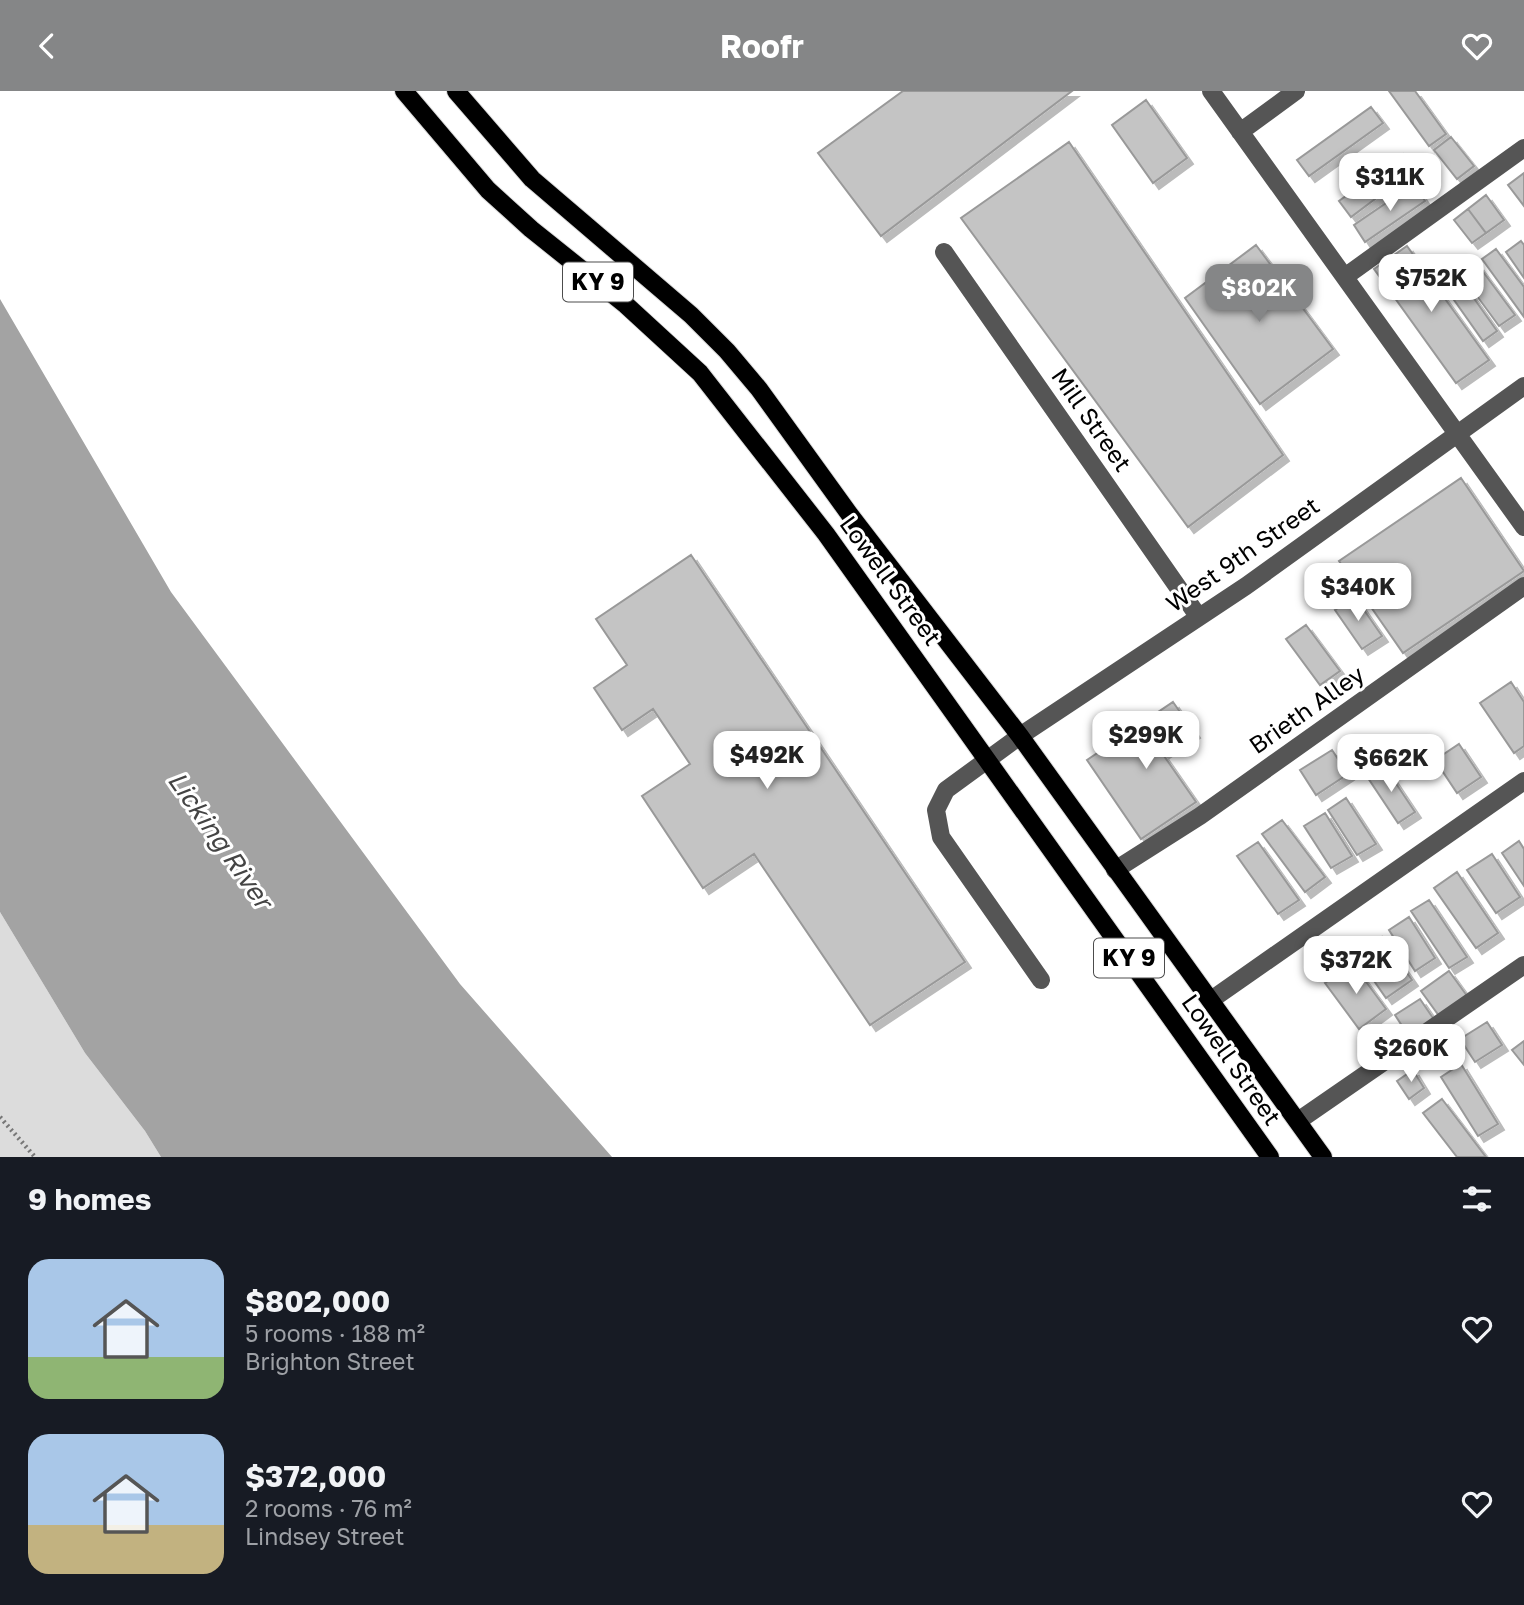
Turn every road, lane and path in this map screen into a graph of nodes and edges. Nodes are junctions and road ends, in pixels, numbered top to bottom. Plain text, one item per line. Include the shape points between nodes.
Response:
1 (404, 91) edge
2 (456, 91) edge
3 (1211, 91) edge
4 (1296, 91) edge
5 (1240, 132) junction
6 (1524, 148) edge
7 (944, 252) dead end
8 (1346, 276) junction
9 (1524, 386) edge
10 (1458, 432) junction
11 (1524, 527) edge
12 (1524, 586) edge
13 (1198, 616) junction
14 (1020, 736) junction
15 (987, 759) junction
16 (1524, 781) edge
17 (1115, 870) junction
18 (1524, 965) edge
19 (1041, 979) dead end
20 (1211, 1000) junction
21 (0, 1117) edge
22 (1298, 1121) junction
23 (35, 1157) edge
24 (1270, 1157) edge
25 (1324, 1157) edge

1 - 15 main road, Lowell Street / KY 9 via 488,190 700,373 827,534
2 - 14 main road, Lowell Street / KY 9 via 532,179 727,351
3 - 5 street
4 - 5 street
5 - 8 street
6 - 8 street
7 - 13 street, Mill Street
8 - 10 street
9 - 10 street, West 9th Street
10 - 11 street
10 - 13 street, West 9th Street
12 - 17 street, Brieth Alley via 1200,816
13 - 14 street, West 9th Street
14 - 15 street, West 9th Street
14 - 17 main road, Lowell Street / KY 9
15 - 19 street, West 9th Street via 946,790 936,820 942,837
15 - 24 main road, Lowell Street / KY 9
16 - 20 street
17 - 20 main road, Lowell Street / KY 9
18 - 22 street
20 - 22 main road, Lowell Street / KY 9
21 - 23 path
22 - 25 main road, Lowell Street / KY 9

